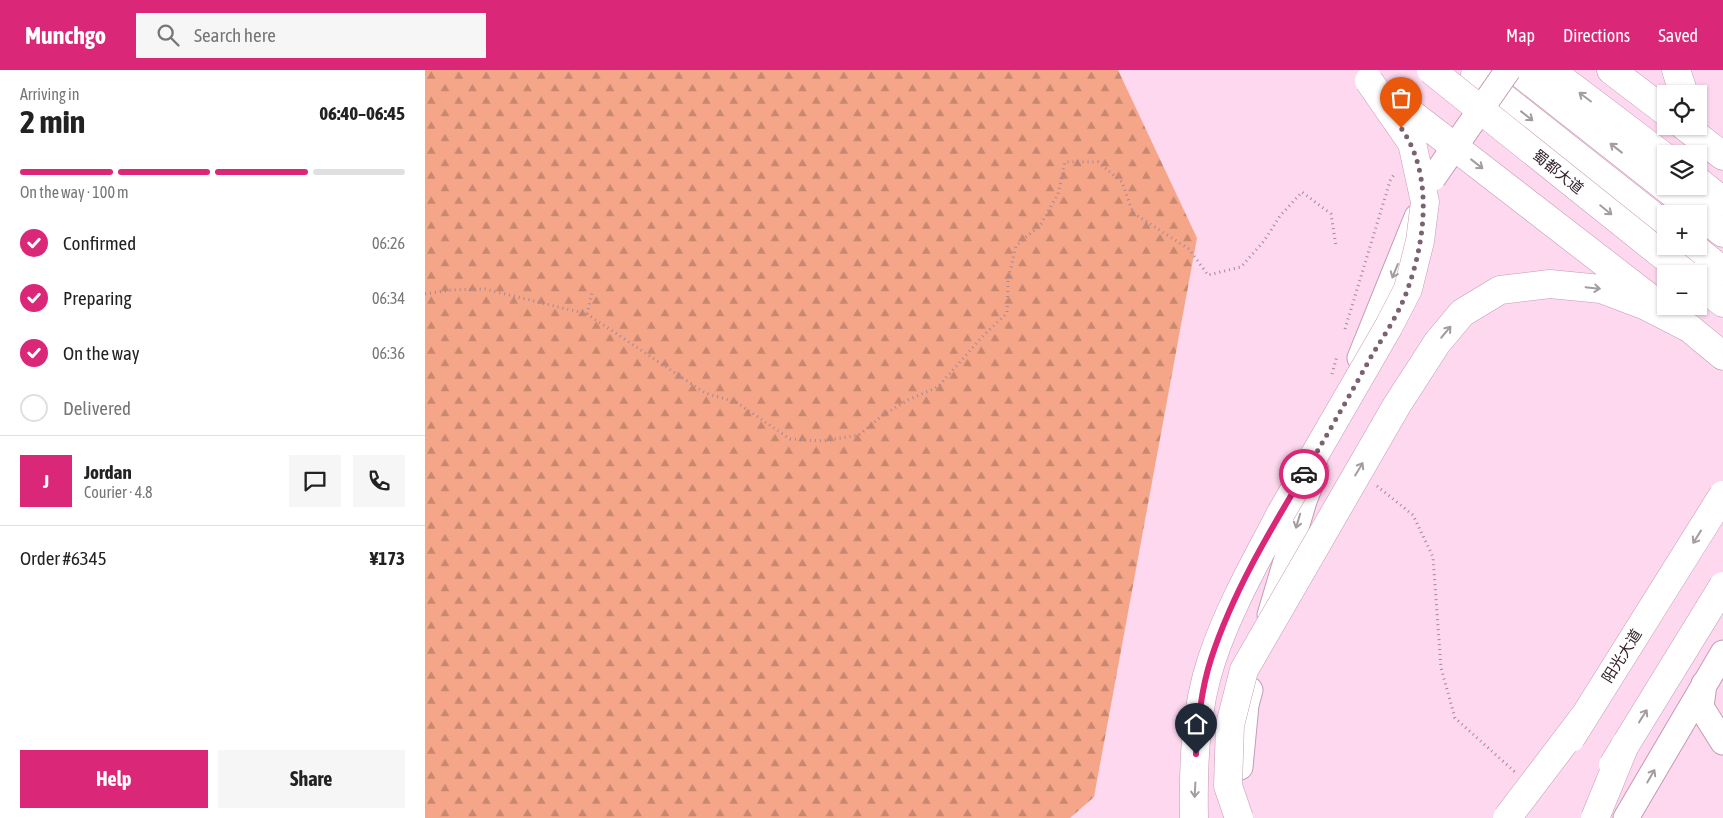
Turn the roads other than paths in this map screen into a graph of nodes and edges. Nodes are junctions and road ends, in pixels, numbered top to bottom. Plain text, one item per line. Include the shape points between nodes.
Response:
1 (1431, 70) edge
2 (1508, 70) edge
3 (1516, 70) edge
4 (1550, 70) edge
5 (1611, 70) edge
6 (1676, 70) edge
7 (1364, 75) edge
8 (1475, 75) dead end
9 (1681, 85) edge
10 (1657, 105) edge
11 (1707, 122) edge
12 (1696, 135) edge
13 (1723, 143) edge
14 (1657, 151) edge
15 (1723, 156) edge
16 (1707, 188) edge
17 (1723, 200) edge
18 (1657, 219) edge
19 (1723, 233) edge
20 (1703, 255) edge
21 (1675, 265) edge
22 (1723, 271) edge
23 (1707, 290) edge
24 (1723, 302) edge
25 (1689, 328) junction
26 (1723, 356) edge
27 (1723, 495) edge
28 (1723, 586) edge
29 (1723, 653) edge
30 (1704, 684) junction
31 (1583, 718) junction
32 (1723, 742) edge
33 (1625, 746) junction
34 (1194, 818) edge
35 (1238, 818) edge
36 (1507, 818) edge
37 (1523, 818) edge
38 (1582, 818) edge
39 (1595, 818) edge
40 (1626, 818) edge

1 -> 21 main road, 蜀都大道, bridge
2 -> 35 street, bridge via 1433,178 1304,500 1246,705
19 -> 3 main road
14 -> 4 main road
5 - 10 main road
6 - 9 main road
7 -> 25 main road, bridge
7 -> 34 main road, bridge via 1412,143 1425,202 1421,241 1404,296 1281,513 1235,601 1211,659 1198,717
8 -> 18 main road
11 - 13 main road
12 - 15 main road
16 - 17 main road
20 - 22 main road
23 - 24 main road
25 - 26 main road
35 -> 25 main road, bridge via 1228,786 1230,725 1244,670 1397,405 1437,343 1462,313 1499,290 1550,284 1601,289 1646,306
27 -> 31 main road, 阳光大道, bridge
33 -> 28 main road, bridge
29 - 30 street
30 - 32 street via 1701,707
40 -> 30 street
31 - 36 main road, bridge
31 - 37 main road, 阳光大道, bridge
33 - 38 main road, bridge
33 - 39 main road, bridge

